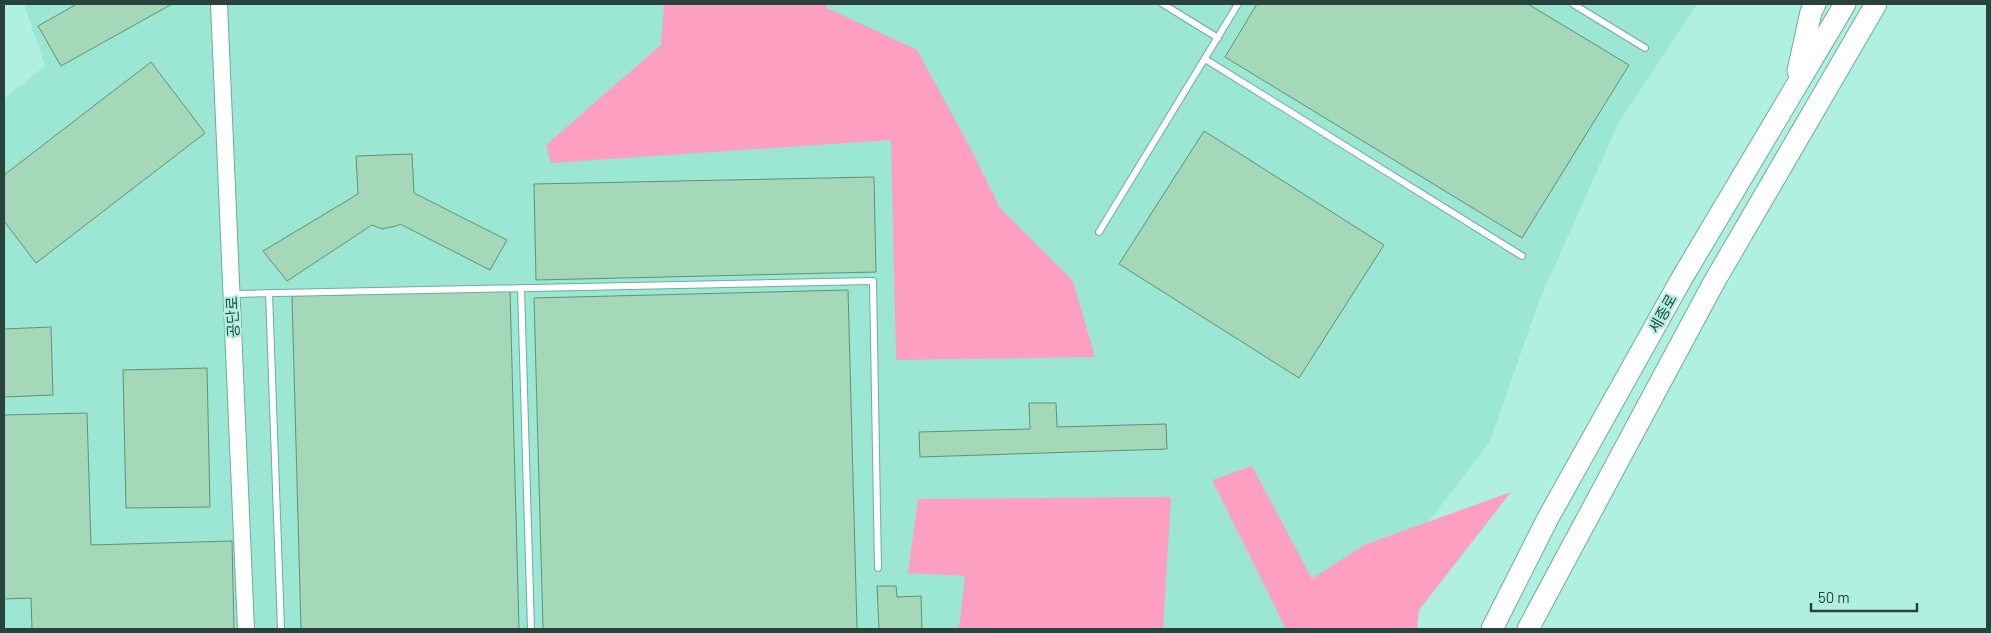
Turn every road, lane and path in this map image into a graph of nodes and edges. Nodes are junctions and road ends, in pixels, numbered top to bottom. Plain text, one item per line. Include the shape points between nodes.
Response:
1 (219, 4) edge
2 (1162, 4) edge
3 (1238, 4) edge
4 (1573, 4) edge
5 (1815, 4) edge
6 (1846, 4) edge
7 (1876, 4) edge
8 (1218, 38) junction
9 (1645, 48) dead end
10 (1204, 59) junction
11 (1793, 91) junction
12 (1099, 232) dead end
13 (1522, 256) dead end
14 (521, 288) junction
15 (269, 293) junction
16 (231, 294) junction
17 (878, 568) dead end
18 (246, 629) edge
19 (281, 629) edge
20 (532, 629) edge
21 (1492, 629) edge
22 (1528, 629) edge

1 - 16 street, 공단로
2 - 8 lane
3 - 8 lane
4 - 9 lane
5 - 11 highway
6 - 11 highway, 세종로
7 - 22 highway, 세종로 via 1713,284
8 - 10 lane
10 - 12 lane
10 - 13 lane
11 - 21 highway, 세종로 via 1677,287 1548,518
14 - 15 lane
14 - 17 lane via 873,281
14 - 20 lane
15 - 16 lane
15 - 19 lane
16 - 18 street, 공단로

